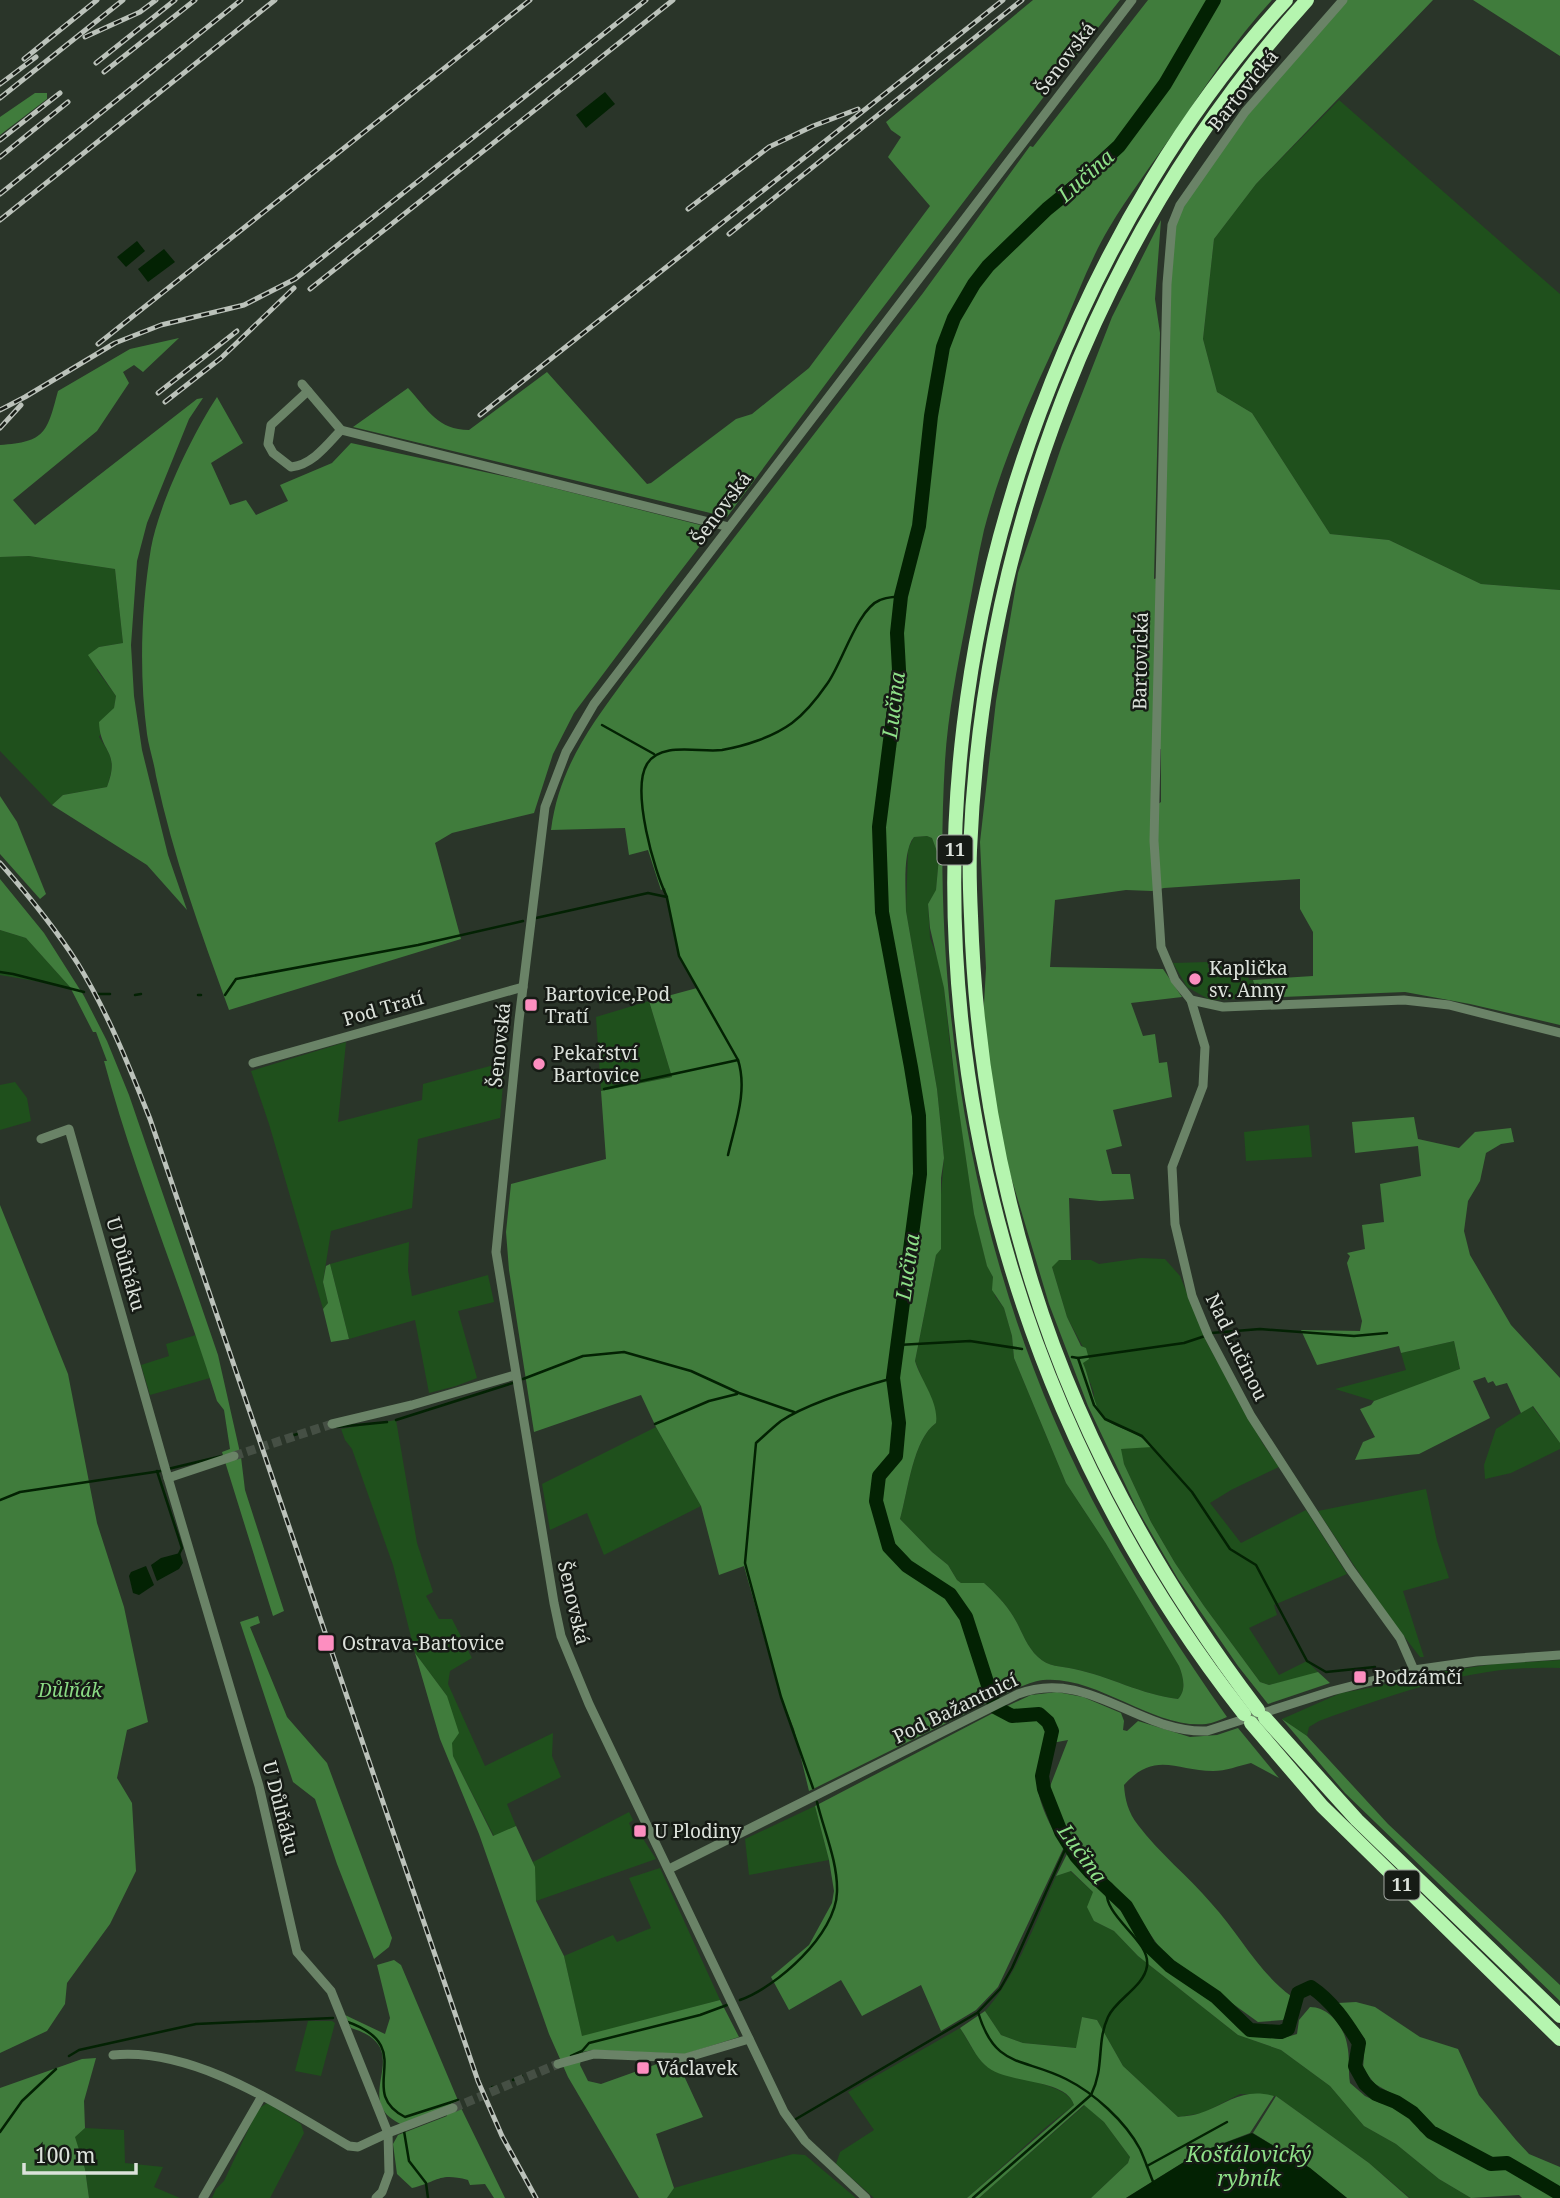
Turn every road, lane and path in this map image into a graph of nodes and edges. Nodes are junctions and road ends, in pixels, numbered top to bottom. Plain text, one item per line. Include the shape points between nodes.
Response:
1 (1132, 0) edge
2 (1286, 0) edge
3 (1307, 0) edge
4 (1343, 0) edge
5 (341, 430) junction
6 (729, 527) junction
7 (523, 987) junction
8 (1191, 1000) junction
9 (1560, 1032) edge
10 (253, 1063) dead end
11 (41, 1139) dead end
12 (515, 1375) junction
13 (332, 1424) tunnel mouth
14 (234, 1455) tunnel mouth
15 (168, 1478) junction
16 (1560, 1654) edge
17 (1414, 1670) junction
18 (1254, 1716) junction
19 (669, 1869) junction
20 (1560, 2016) edge
21 (749, 2039) junction
22 (1560, 2039) edge
23 (113, 2055) dead end
24 (558, 2064) tunnel mouth
25 (262, 2096) junction
26 (453, 2108) tunnel mouth
27 (387, 2133) junction
28 (203, 2198) edge
29 (376, 2198) edge
30 (866, 2198) edge

1 - 6 street, Šenovská
2 - 18 highway, 11 via 1202,105 1144,194 1099,276 1047,394 1000,536 973,657 958,771 954,853 964,1048 997,1218 1035,1344 1079,1450 1138,1561 1175,1621
3 - 18 highway, 11 via 1216,114 1159,200 1104,303 1061,400 1028,494 1001,599 982,703 969,854 979,1046 996,1145 1032,1285 1110,1475 1180,1600
4 - 8 street, Bartovická via 1245,112 1172,225 1166,295 1154,841 1161,947 1175,980
5 - 5 street via 305,388 271,425 268,444 291,467 298,466
5 - 6 street
6 - 7 street, Šenovská via 594,704 566,752 545,807
7 - 10 street, Pod Tratí
7 - 12 street, Šenovská via 496,1252
8 - 9 street via 1223,1007 1404,1000 1449,1005
8 - 17 street, Nad Lučinou via 1205,1047 1203,1086 1172,1167 1175,1224 1192,1296 1251,1416 1400,1638
11 - 15 street, U Důlňáku via 69,1129
12 - 13 street
12 - 19 street, Šenovská via 561,1636
14 - 15 street
15 - 27 street, U Důlňáku via 259,1786 297,1952 331,1991
16 - 17 street, Pod Bažantnicí
17 - 19 street, Pod Bažantnicí via 1214,1730 1177,1728 1066,1688 1018,1694
18 - 20 highway, 11
18 - 22 highway, 11 via 1322,1806
19 - 21 street, Šenovská
21 - 24 street via 685,2058 594,2054
21 - 30 street, Šenovská via 792,2125
23 - 25 street via 129,2053 175,2061 222,2076
25 - 27 street via 349,2146 358,2147
25 - 28 street
26 - 27 street
27 - 29 street, U Důlňáku via 389,2173

